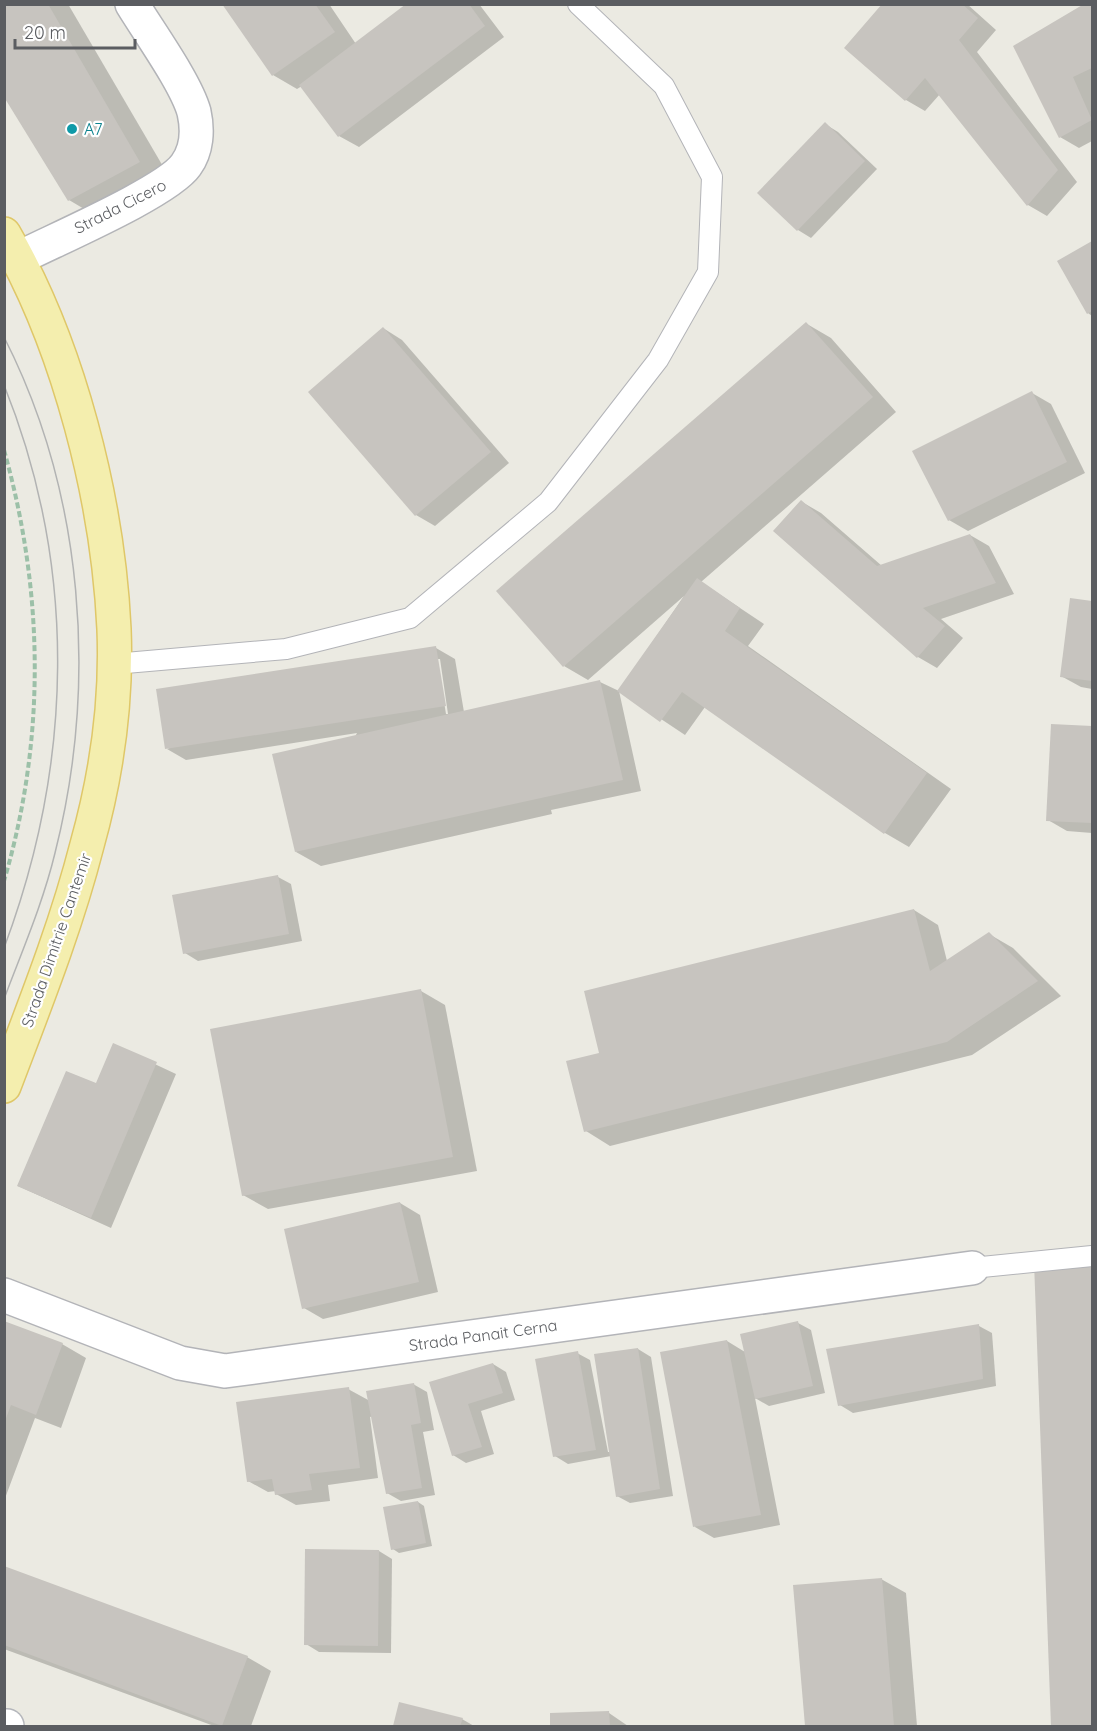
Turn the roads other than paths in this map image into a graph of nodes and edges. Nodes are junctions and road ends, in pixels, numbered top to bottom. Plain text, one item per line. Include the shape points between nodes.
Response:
1 (132, 4) edge
2 (578, 4) edge
3 (12, 246) edge
4 (114, 664) junction
5 (4, 1086) edge
6 (1092, 1256) edge
7 (972, 1268) joint
8 (4, 1295) edge

1 - 3 street, Strada Cicero via 185,92 193,111 196,146 187,164 164,185
2 - 4 lane via 664,86 712,177 708,272 658,360 548,502 410,618 286,649
3 - 4 main road, Strada Dimitrie Cantemir via 72,392 106,550
4 - 5 main road, Strada Dimitrie Cantemir via 101,783 88,844
6 - 7 lane
7 - 8 street, Strada Panait Cerna via 225,1371 180,1363

